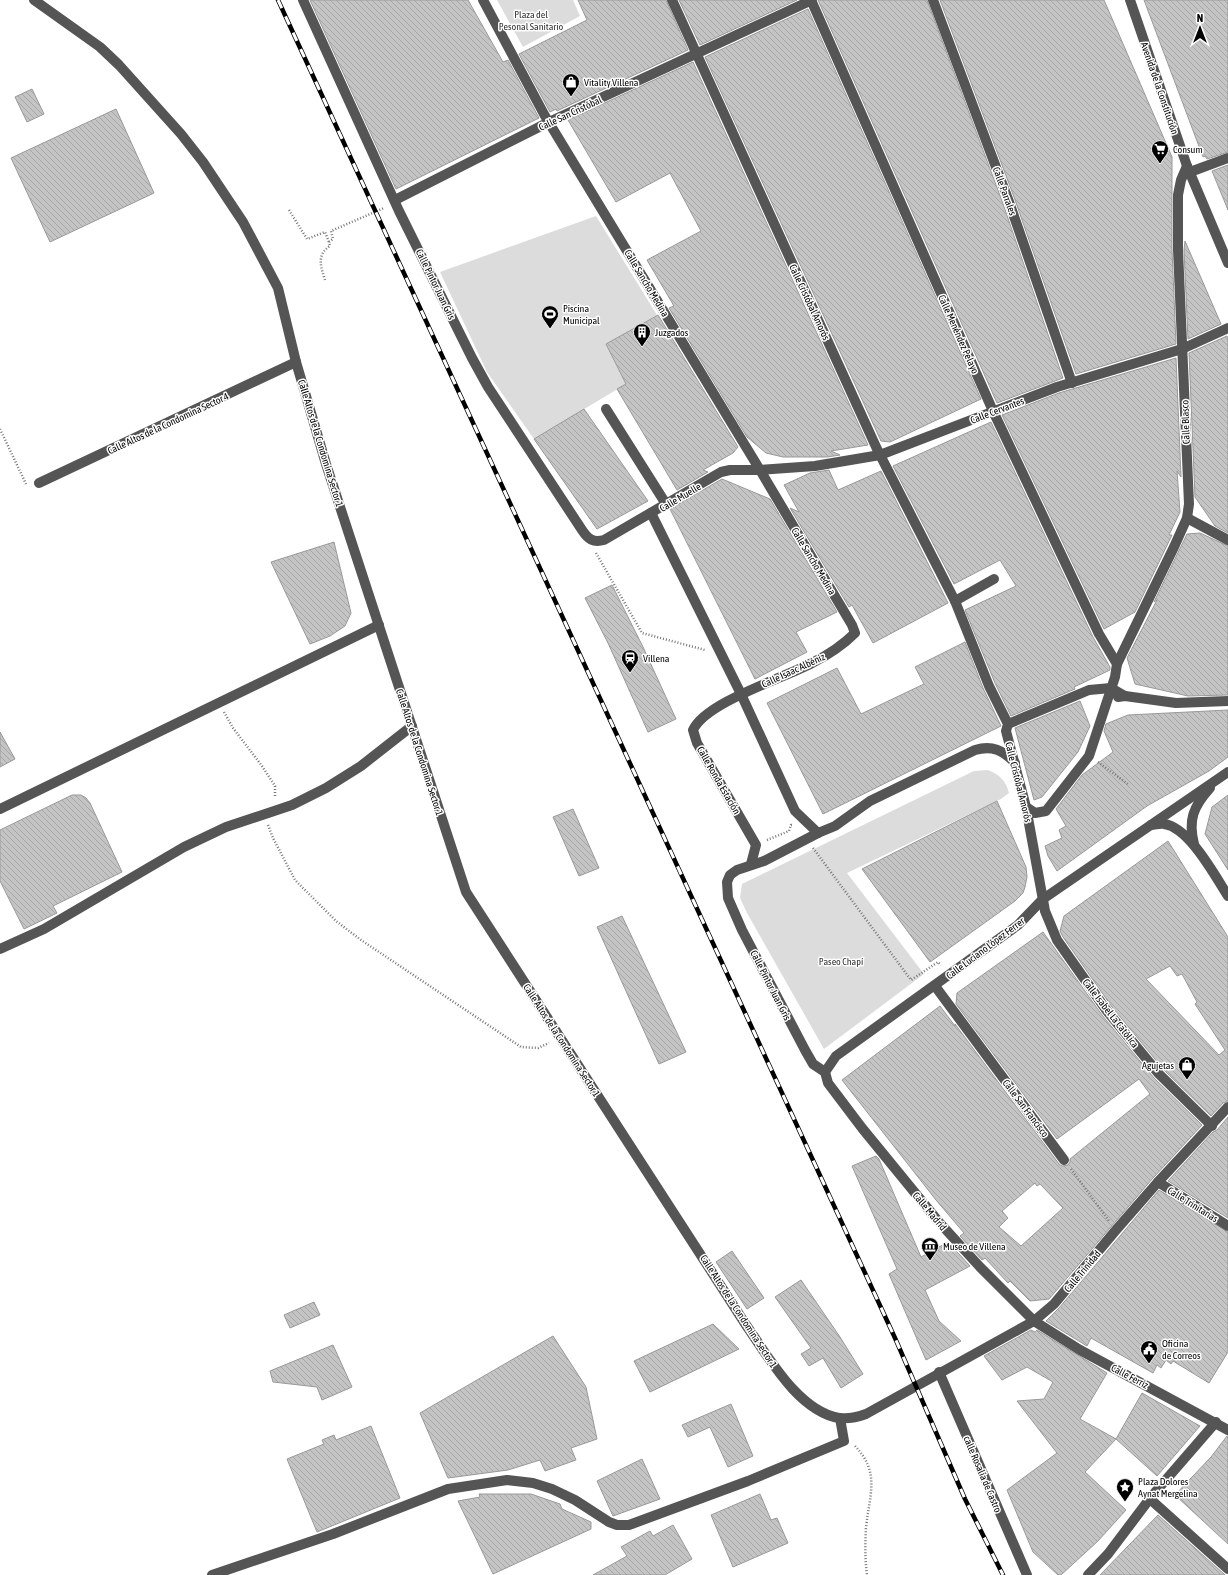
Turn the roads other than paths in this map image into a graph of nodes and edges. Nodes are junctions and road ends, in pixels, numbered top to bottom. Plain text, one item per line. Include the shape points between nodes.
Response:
1 (34, 0) edge
2 (303, 0) edge
3 (483, 0) edge
4 (672, 0) edge
5 (811, 0) edge
6 (933, 0) edge
7 (1130, 0) edge
8 (696, 55) junction
9 (548, 122) junction
10 (1228, 158) edge
11 (1188, 169) junction
12 (395, 200) junction
13 (1228, 263) edge
14 (1228, 328) edge
15 (1182, 348) junction
16 (296, 362) junction
17 (1072, 383) junction
18 (606, 409) dead end
19 (993, 411) junction
20 (880, 455) junction
21 (760, 470) junction
22 (39, 483) road end
23 (666, 504) junction
24 (651, 513) junction
25 (1188, 518) junction
26 (604, 540) joint
27 (1228, 540) edge
28 (994, 579) dead end
29 (955, 601) junction
30 (379, 626) junction
31 (852, 626) joint
32 (1117, 664) junction
33 (1111, 688) junction
34 (741, 694) junction
35 (1125, 696) junction
36 (1106, 701) junction
37 (1228, 702) edge
38 (1008, 724) junction
39 (412, 726) junction
40 (1014, 763) junction
41 (1228, 772) edge
42 (1218, 779) junction
43 (1026, 807) junction
44 (0, 810) edge
45 (1150, 825) junction
46 (818, 832) junction
47 (1194, 844) junction
48 (751, 864) junction
49 (1040, 880) junction
50 (1062, 888) junction
51 (1228, 896) edge
52 (1043, 899) junction
53 (0, 949) edge
54 (935, 986) junction
55 (825, 1072) junction
56 (836, 1094) joint
57 (1228, 1107) edge
58 (1212, 1126) junction
59 (1064, 1160) road end
60 (1158, 1182) junction
61 (1228, 1226) edge
62 (1034, 1321) junction
63 (939, 1372) junction
64 (903, 1393) joint
65 (840, 1418) junction
66 (1216, 1422) junction
67 (1228, 1430) edge
68 (1150, 1499) junction
69 (1228, 1569) edge
70 (212, 1575) edge
71 (1027, 1575) edge
72 (1088, 1575) edge

1 - 16 street, Calle Altos de la Condomina Sector 1 via 100,47 119,64 203,162 243,222 278,288
2 - 12 street, Calle Pintor Juan Gris
3 - 9 street, Calle Sancho Medina
4 - 8 street, Calle Cristóbal Amorós
5 - 8 street, Calle San Cristóbal
5 - 19 street, Calle Menéndez Pelayo
6 - 17 street, Calle Parrales via 1008,199
7 - 11 street, Avenida de la Constitución
8 - 9 street, Calle San Cristóbal
8 - 20 street, Calle Cristóbal Amorós
9 - 12 street, Calle San Cristóbal
9 - 21 street, Calle Sancho Medina
10 - 11 street
11 - 13 street, Avenida de la Constitución
11 - 15 street, Calle Blasco via 1181,180 1178,195
12 - 26 street, Calle Pintor Juan Gris via 488,387 587,538 597,542
14 - 15 street, Calle Cervantes
15 - 17 street, Calle Cervantes
15 - 25 street, Calle Blasco
16 - 22 street, Calle Altos de la Condomina Sector 4
16 - 30 street, Calle Altos de la Condomina Sector 1
17 - 19 street, Calle Cervantes
18 - 23 street
19 - 20 street, Calle Cervantes
19 - 32 street, Calle Menéndez Pelayo via 1098,634
20 - 21 street, Calle Cervantes via 815,466
20 - 29 street, Calle Cristóbal Amorós
21 - 23 street, Calle Muelle via 721,472
21 - 31 street, Calle Sancho Medina
23 - 24 street, Calle Muelle
24 - 26 street, Calle Muelle
24 - 34 street
25 - 27 street
25 - 32 street, Calle Blasco
28 - 29 street
29 - 38 street, Calle Cristóbal Amorós via 989,686
30 - 39 street, Calle Altos de la Condomina Sector 1
30 - 44 street
31 - 34 street, Calle Isaac Albéniz via 855,633 844,644 812,663
32 - 33 street, Calle Blasco
33 - 35 street
33 - 36 street, Calle Blasco
33 - 38 street via 1083,692
34 - 46 street via 795,811
34 - 48 street, Calle Ronda Estación via 702,718 693,730 697,743 756,845
35 - 36 street
35 - 37 street via 1176,703
36 - 43 street, Calle Blasco via 1089,756 1046,810 1035,813
38 - 40 street, Calle Cristóbal Amorós via 1006,731
39 - 53 street via 337,782 309,797 226,828 184,847 44,929
39 - 65 street, Calle Altos de la Condomina Sector 1 via 466,892 746,1325 780,1373 807,1402
40 - 43 street, Calle Cristóbal Amorós
40 - 46 street via 996,748 975,750 870,801 842,822
41 - 42 street
42 - 45 street, Calle Luciano López Ferrer
42 - 47 street via 1206,793 1191,820
43 - 49 street, Calle Cristóbal Amorós
45 - 47 street via 1169,825
45 - 50 street, Calle Luciano López Ferrer
46 - 48 street via 764,861
47 - 51 street
48 - 55 street, Calle Pintor Juan Gris via 730,875 727,882 728,898 805,1050 813,1064
49 - 50 street via 1052,887
49 - 52 street, Calle Isabel La Católica
50 - 52 street, Calle Luciano López Ferrer
52 - 54 street, Calle Luciano López Ferrer via 1018,925
52 - 58 street, Calle Isabel La Católica via 1049,923 1057,940 1107,1011 1160,1074
54 - 55 street, Calle Luciano López Ferrer via 836,1056
54 - 59 street, Calle San Francisco
55 - 56 street, Calle Pintor Juan Gris via 828,1083
56 - 62 street, Calle Madrid via 938,1221
57 - 58 street, Calle Trinidad
58 - 60 street, Calle Trinidad
60 - 61 street, Calle Trinitarias
60 - 62 street, Calle Trinidad via 1054,1304
62 - 63 street, Calle Trinidad
62 - 66 street, Calle Ferriz via 1080,1350
63 - 64 street, Calle Trinidad
63 - 71 street, calle Rosalía de Castro
64 - 65 street, Calle Altos de la Condomina Sector 1 via 866,1414
65 - 70 street via 844,1441 748,1481 629,1525 609,1522 575,1500 552,1489 533,1483 507,1480 448,1489 334,1534
66 - 67 street, Calle Ferriz
66 - 68 street
68 - 69 street
68 - 72 street via 1108,1554

